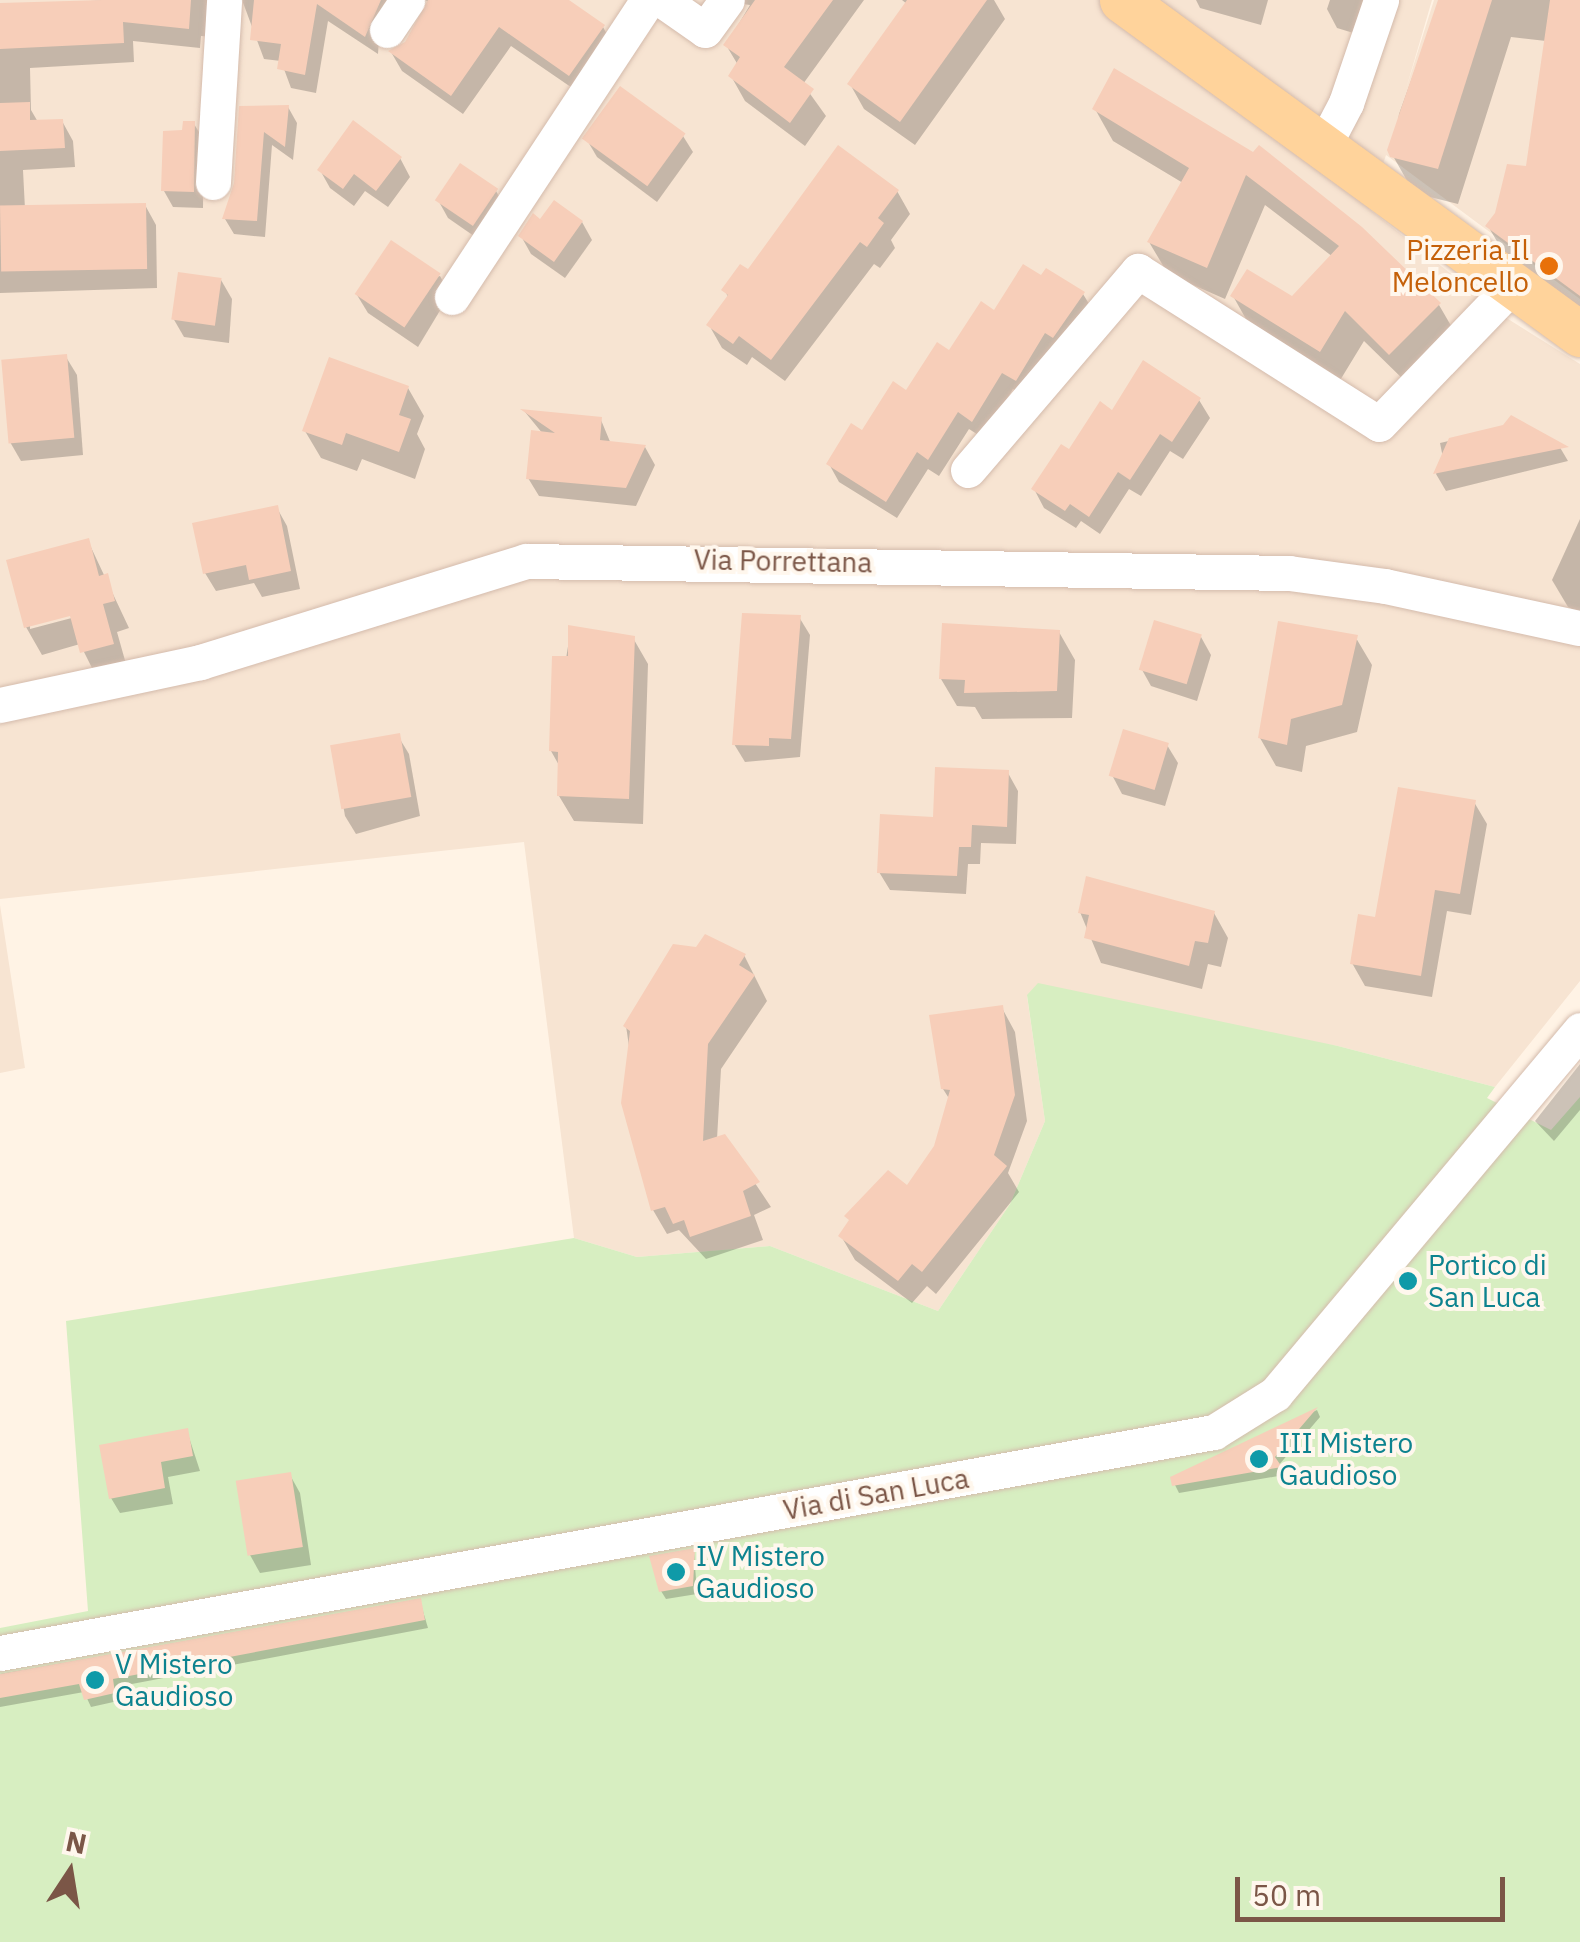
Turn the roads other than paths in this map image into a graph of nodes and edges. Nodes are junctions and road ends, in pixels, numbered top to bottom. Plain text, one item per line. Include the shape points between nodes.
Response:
1 (224, 0) edge
2 (407, 0) edge
3 (648, 0) edge
4 (662, 0) edge
5 (727, 0) edge
6 (1122, 0) edge
7 (1381, 0) edge
8 (387, 30) dead end
9 (1322, 148) junction
10 (214, 182) dead end
11 (1511, 287) junction
12 (452, 297) dead end
13 (1580, 334) edge
14 (968, 470) dead end
15 (1580, 628) edge
16 (0, 706) edge
17 (1580, 1030) edge
18 (0, 1653) edge

1 - 10 street
2 - 8 street
3 - 12 street
4 - 5 street via 706,30
6 - 9 main road
7 - 9 street via 1346,103
9 - 11 main road
11 - 13 main road
11 - 14 street via 1379,424 1138,272
15 - 16 street, Via Porrettana via 1289,572 526,561 200,662
17 - 18 street, Via di San Luca via 1275,1394 1214,1432

